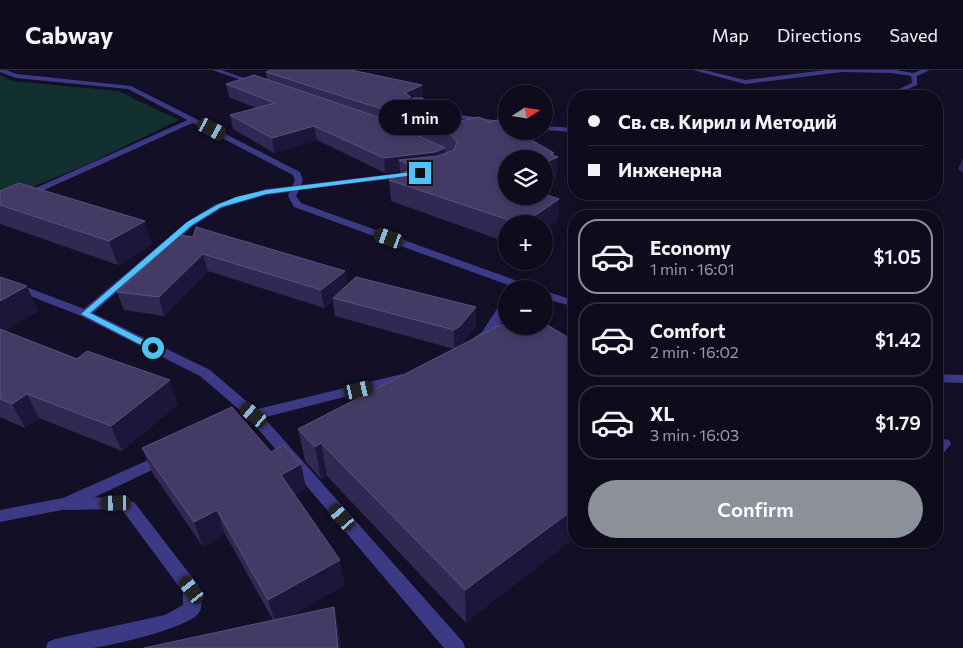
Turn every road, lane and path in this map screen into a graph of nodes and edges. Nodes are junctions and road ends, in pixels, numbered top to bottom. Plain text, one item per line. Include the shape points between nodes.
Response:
1 (1, 70) edge
2 (215, 70) edge
3 (696, 70) edge
4 (842, 70) edge
5 (927, 70) edge
6 (914, 75) junction
7 (262, 86) edge
8 (901, 90) edge
9 (422, 112) edge
10 (195, 120) junction
11 (498, 123) edge
12 (553, 129) edge
13 (568, 130) edge
14 (428, 172) edge
15 (295, 188) junction
16 (0, 207) edge
17 (0, 280) edge
18 (498, 280) edge
19 (553, 297) edge
20 (568, 302) edge
21 (85, 314) junction
22 (498, 315) edge
23 (462, 350) edge
24 (411, 375) edge
25 (943, 378) edge
26 (963, 379) edge
27 (254, 415) junction
28 (236, 424) edge
29 (173, 453) edge
30 (66, 504) junction
31 (0, 516) edge
32 (55, 648) edge
33 (456, 648) edge

1 - 10 street via 16,76 129,87
2 - 7 street
3 - 4 street via 745,82
4 - 6 street
5 - 6 street
6 - 8 street via 915,84
9 - 11 street
10 - 15 street via 297,174 299,180
10 - 16 street
12 - 13 street
14 - 15 street
15 - 18 street via 292,196 297,205
15 - 21 street via 238,199 204,215
17 - 21 street
19 - 20 street
21 - 27 street via 205,373
22 - 23 street via 486,334
24 - 27 street via 394,382
25 - 26 street
27 - 28 street
27 - 33 street
29 - 30 street
30 - 31 street
30 - 32 street via 116,503 128,506 192,590 192,608 169,622

